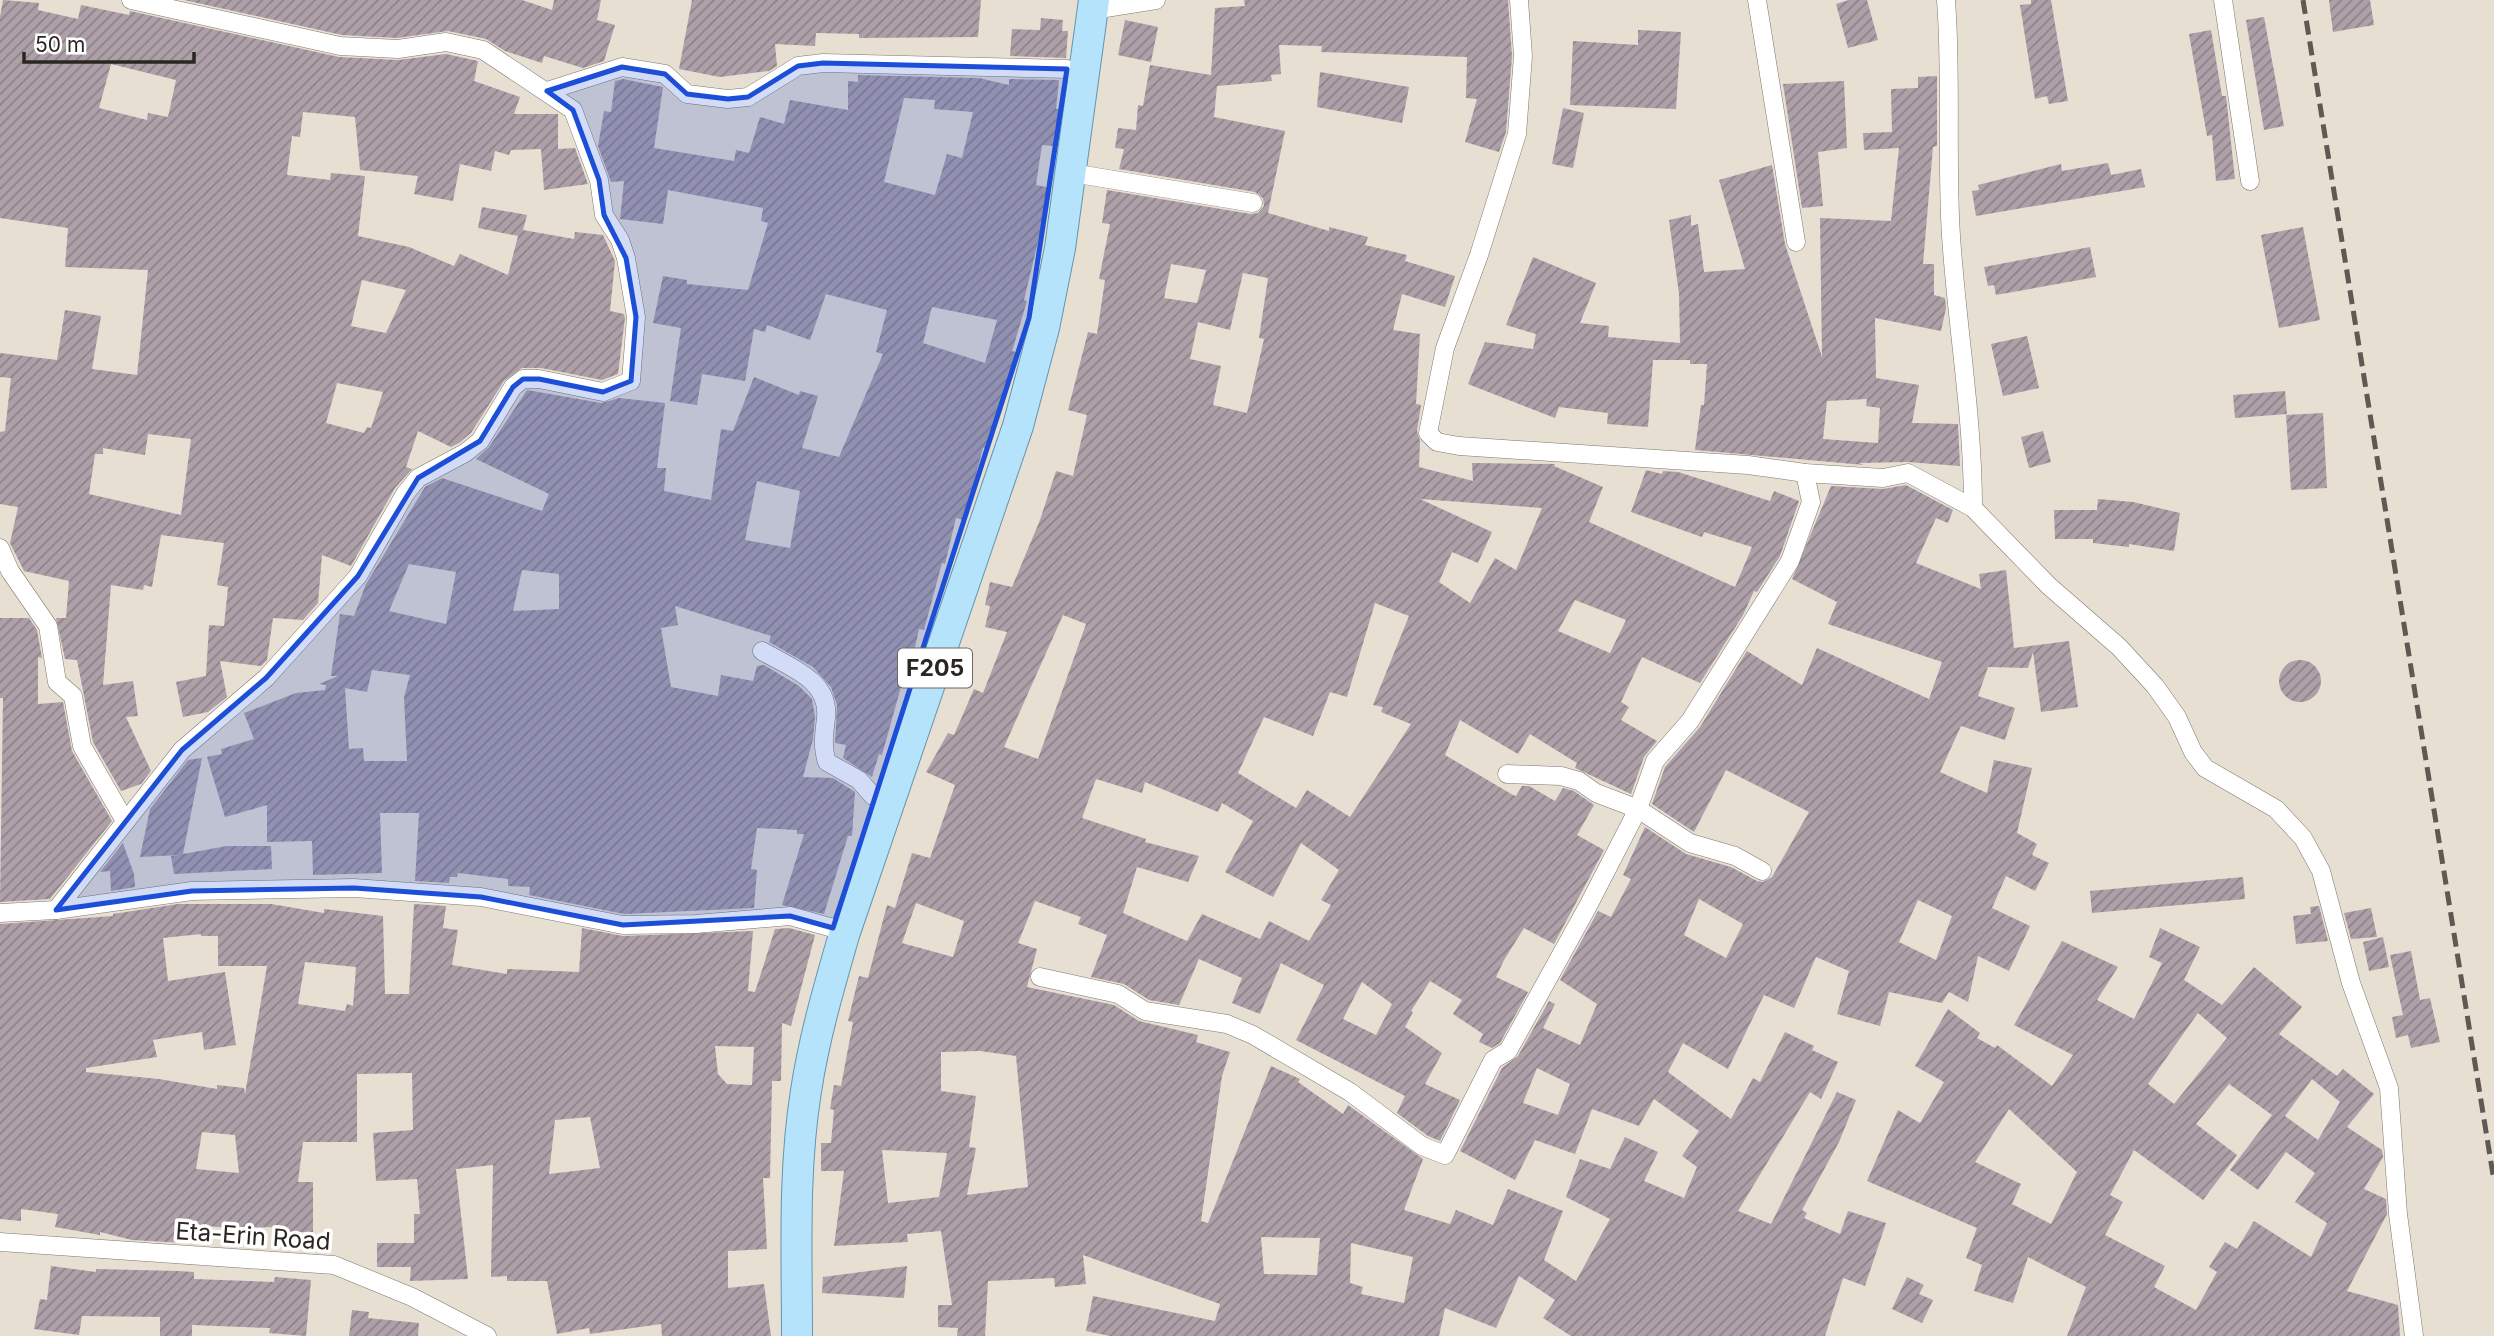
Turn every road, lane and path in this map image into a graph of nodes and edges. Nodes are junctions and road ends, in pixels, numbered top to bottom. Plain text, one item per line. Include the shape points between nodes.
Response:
1 (131, 0) edge
2 (1156, 0) edge
3 (1519, 0) edge
4 (1757, 0) edge
5 (1946, 0) edge
6 (2223, 0) edge
7 (1088, 3) edge
8 (1067, 69) junction
9 (547, 92) junction
10 (1072, 173) junction
11 (2250, 181) dead end
12 (1252, 203) dead end
13 (1796, 242) dead end
14 (1805, 473) junction
15 (1973, 508) junction
16 (0, 548) edge
17 (762, 651) dead end
18 (1507, 774) dead end
19 (873, 796) junction
20 (1637, 809) junction
21 (124, 821) junction
22 (1762, 871) dead end
23 (56, 910) junction
24 (0, 913) edge
25 (833, 928) junction
26 (1040, 977) dead end
27 (0, 1242) edge
28 (486, 1336) edge
29 (779, 1336) edge
30 (797, 1336) edge
31 (2414, 1336) edge

1 - 9 street via 340,46 398,49 466,44 483,50
2 - 7 street
3 - 14 street via 1523,56 1517,134 1445,348 1429,433 1437,442 1459,446 1748,465
4 - 13 street
5 - 15 street via 1951,231 1970,408
6 - 11 street
7 - 8 main road, F205
7 - 10 main road, F205
8 - 9 street via 823,63 798,66 748,97 729,99 687,94 665,74 622,67
8 - 19 main road, F205 via 1053,186 1029,318
9 - 21 street via 573,110 599,180 604,215 626,258 636,317 631,381 603,392 539,379 523,379 513,387 480,441 418,478 358,576 326,613 266,678 182,750
10 - 12 street
10 - 30 main road, F205 via 1044,328 1018,426 848,923 822,1013 800,1146
14 - 15 street via 1883,478 1908,473
14 - 20 street via 1811,502 1790,561 1690,721 1655,761
15 - 31 street via 2155,686 2204,768 2276,809 2303,838 2321,871 2351,983 2389,1088 2398,1214
16 - 21 street via 10,571 48,626 57,682 73,696 82,746
17 - 19 street via 817,683 827,704 822,750 827,762 859,780
18 - 20 street via 1570,779
19 - 25 main road, F205
20 - 22 street via 1690,843 1735,856
20 - 26 street via 1508,1051 1493,1060 1445,1155 1422,1146 1350,1092 1253,1035 1227,1024 1145,1012 1118,994
21 - 23 street
23 - 24 street
23 - 25 street via 192,891 354,888 481,897 623,925 790,916
25 - 29 main road, F205 via 798,1041 782,1138
27 - 28 street, Eta-Erin Road via 334,1265 412,1297

